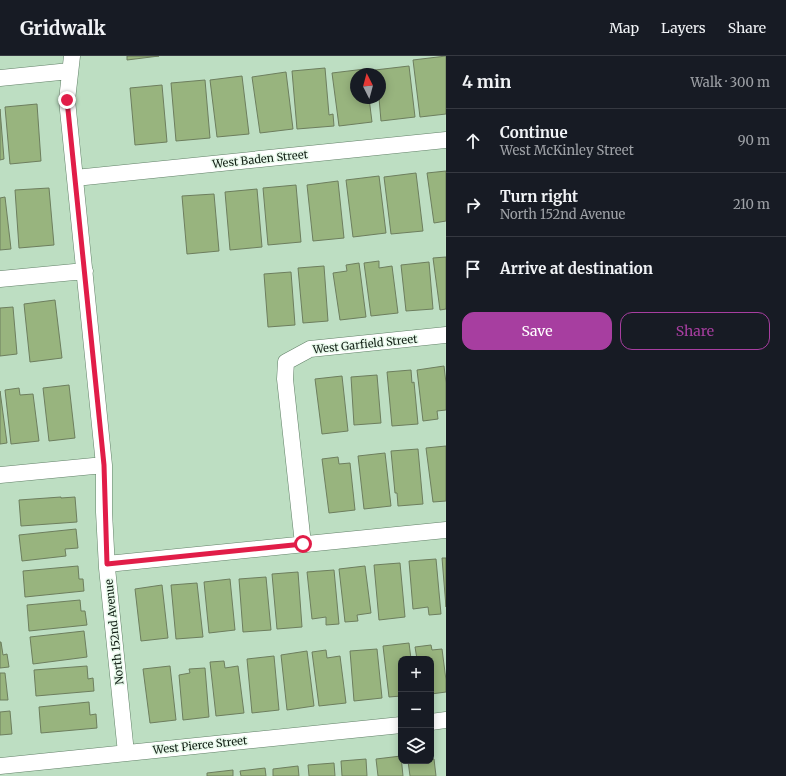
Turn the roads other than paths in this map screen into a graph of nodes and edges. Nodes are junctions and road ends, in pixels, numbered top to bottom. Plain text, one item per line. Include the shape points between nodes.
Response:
1 (71, 63) edge
2 (0, 78) edge
3 (446, 140) edge
4 (74, 178) junction
5 (85, 271) junction
6 (0, 279) edge
7 (446, 335) edge
8 (104, 465) junction
9 (0, 475) edge
10 (446, 530) edge
11 (303, 544) junction
12 (107, 564) junction
13 (446, 720) edge
14 (434, 722) edge
15 (398, 725) edge
16 (126, 753) junction
17 (0, 766) edge

1 - 2 street
1 - 4 street, North 152nd Avenue via 67,100
3 - 4 street, West Baden Street
4 - 5 street, North 152nd Avenue
5 - 6 street
5 - 8 street, North 152nd Avenue
7 - 11 street, West Garfield Street via 310,349 286,362 285,379
8 - 9 street
8 - 12 street, North 152nd Avenue
10 - 11 street
11 - 12 street
12 - 16 street, North 152nd Avenue
13 - 14 street
15 - 16 street, West Pierce Street
16 - 17 street, West Pierce Street

